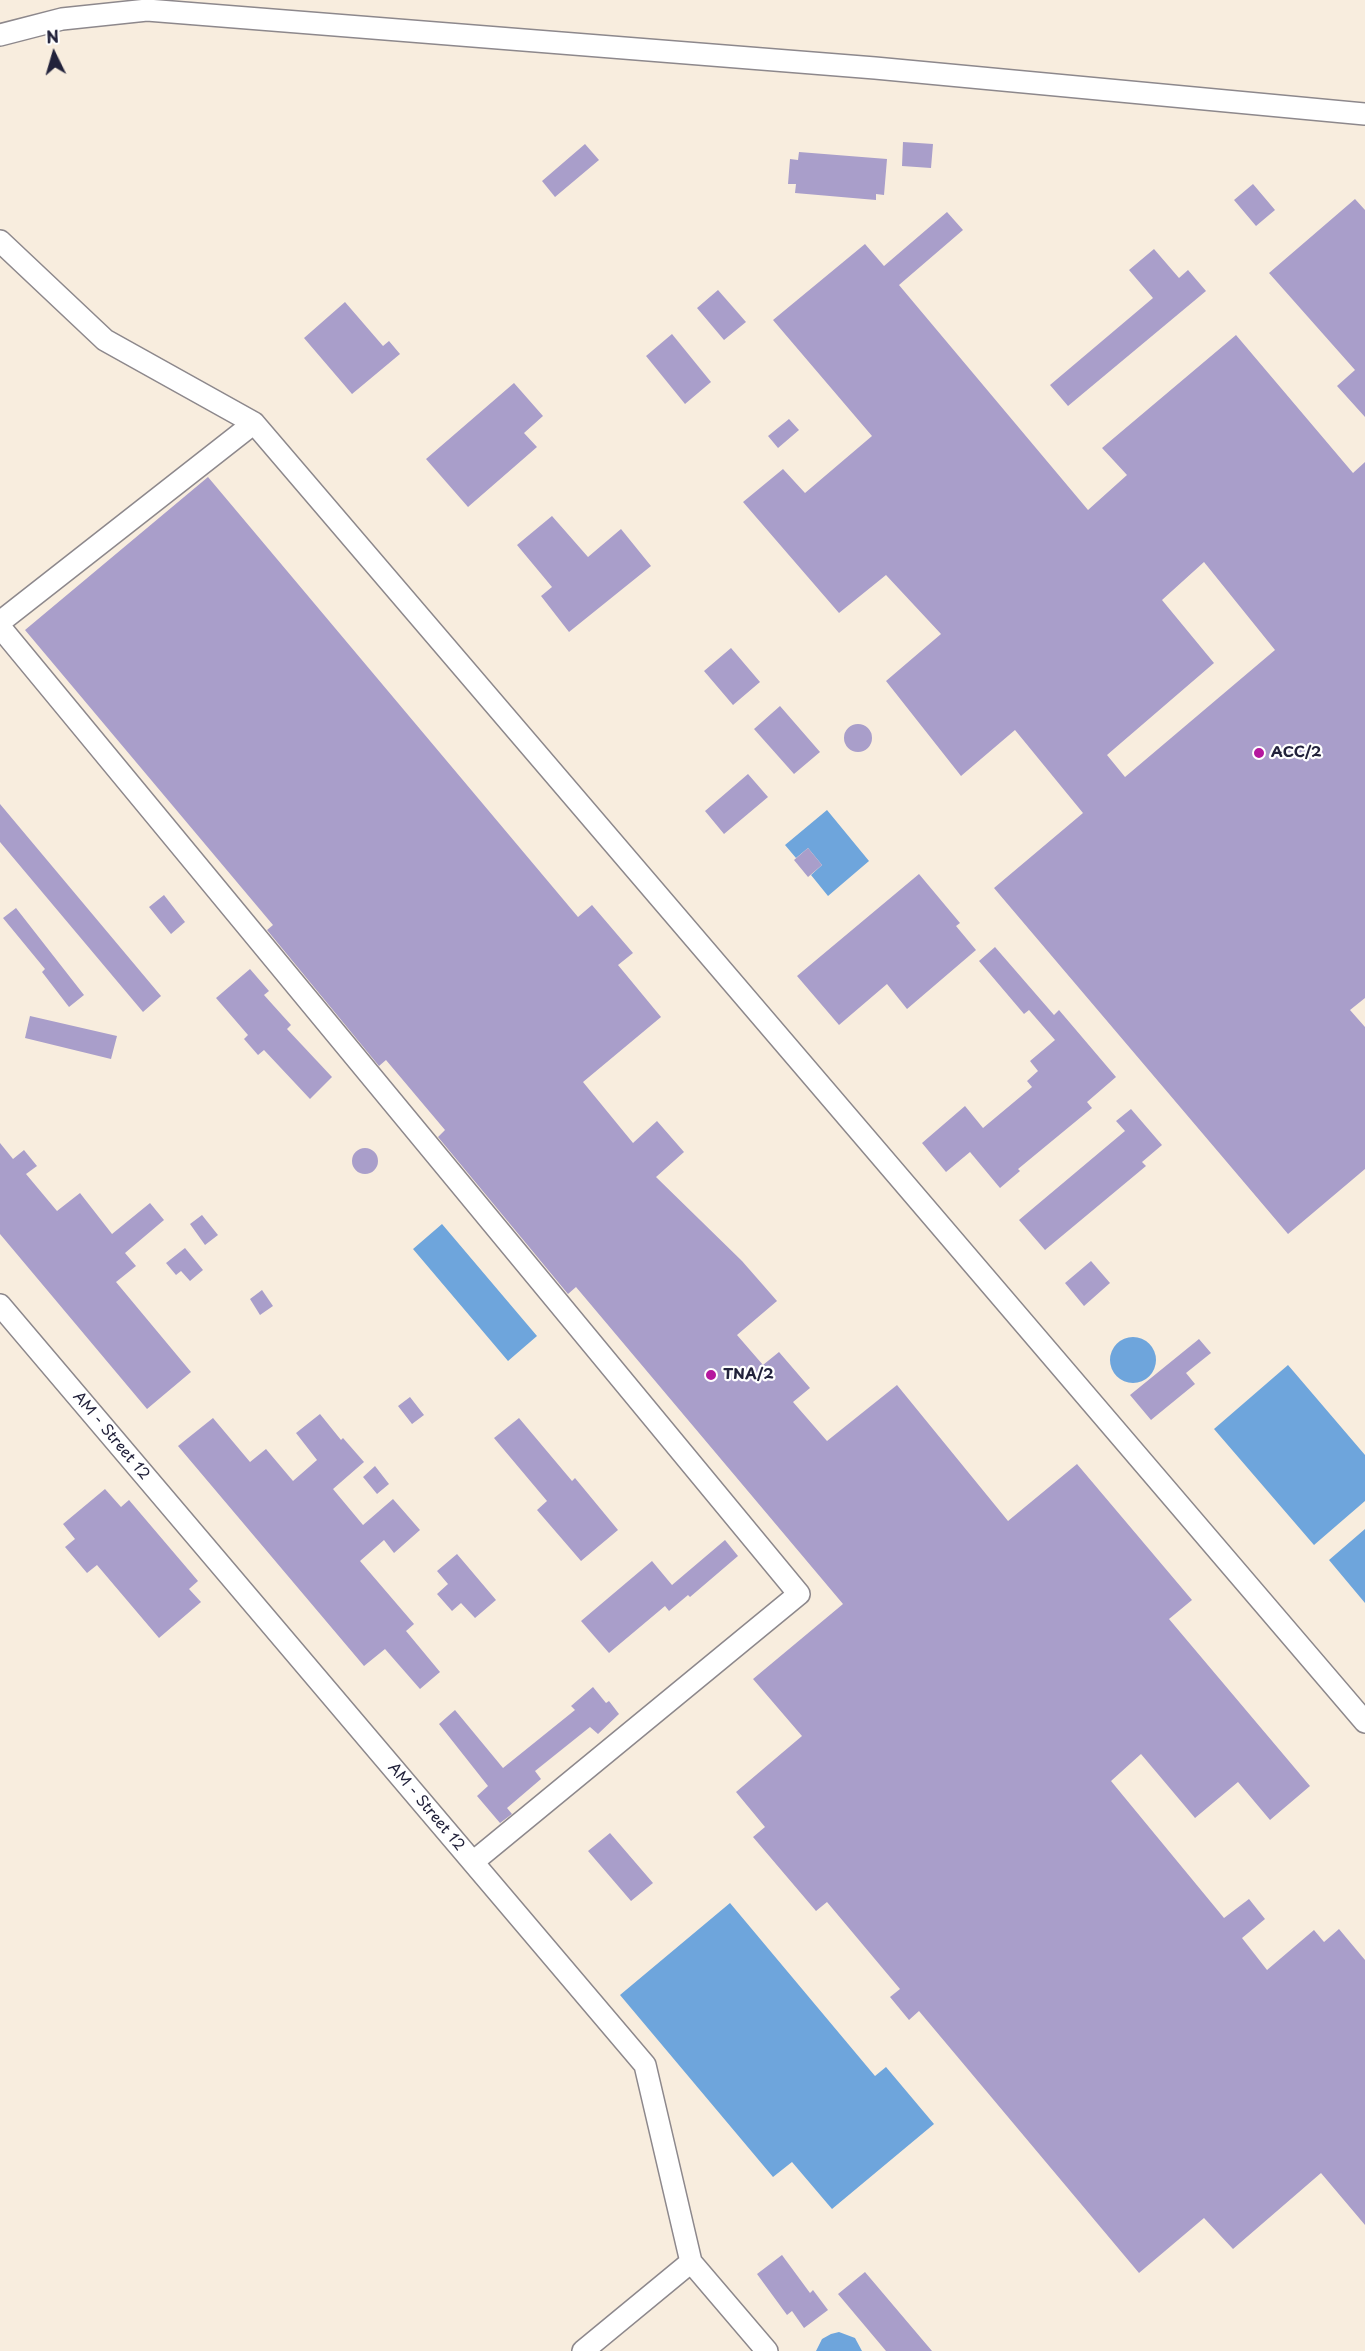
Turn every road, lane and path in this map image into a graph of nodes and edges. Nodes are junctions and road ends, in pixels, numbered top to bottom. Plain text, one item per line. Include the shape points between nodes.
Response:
1 (0, 35) edge
2 (1365, 114) edge
3 (0, 241) edge
4 (254, 423) junction
5 (0, 622) edge
6 (0, 627) edge
7 (0, 1305) edge
8 (1365, 1722) edge
9 (473, 1862) junction
10 (691, 2262) junction
11 (583, 2351) edge
12 (766, 2351) edge

1 - 2 lane via 62,19 147,10 875,68
3 - 4 lane via 105,340
4 - 5 lane
4 - 8 lane
6 - 9 lane via 799,1594
7 - 9 lane, AM - Street 12
9 - 10 lane, AM - Street 12 via 645,2065
10 - 11 lane
10 - 12 lane, AM - Street 12

